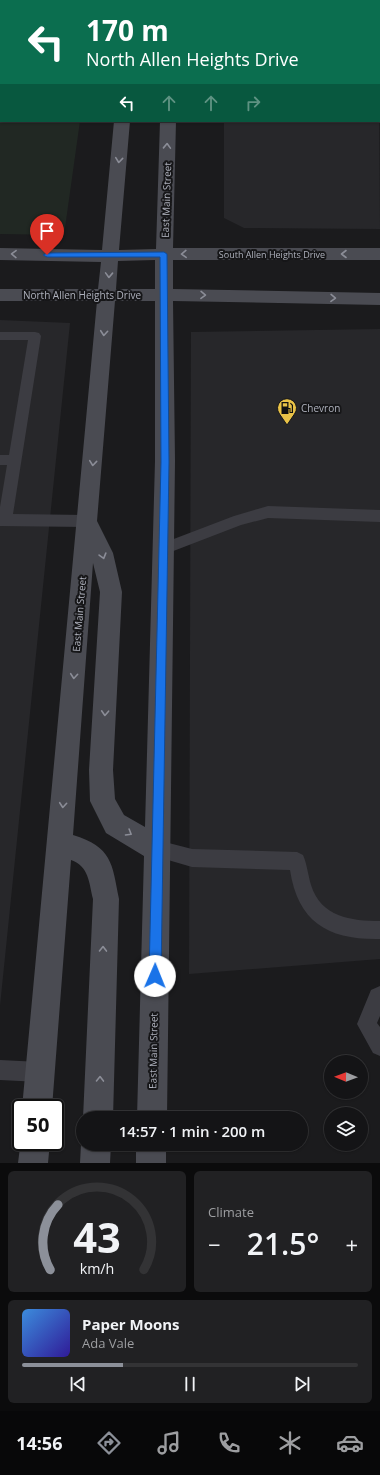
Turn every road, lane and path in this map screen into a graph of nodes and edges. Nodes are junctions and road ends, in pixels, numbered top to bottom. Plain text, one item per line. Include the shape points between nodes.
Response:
1 (122, 122) edge
2 (168, 122) edge
3 (0, 254) edge
4 (164, 254) junction
5 (380, 254) edge
6 (109, 256) junction
7 (108, 294) junction
8 (0, 295) edge
9 (164, 295) junction
10 (380, 299) edge
11 (0, 336) edge
12 (0, 460) edge
13 (16, 460) junction
14 (380, 516) edge
15 (2, 520) edge
16 (86, 521) junction
17 (163, 549) junction
18 (60, 844) junction
19 (157, 849) junction
20 (380, 930) edge
21 (380, 996) edge
22 (380, 1046) edge
23 (0, 1070) edge
24 (40, 1072) junction
25 (38, 1099) edge
26 (98, 1111) edge
27 (152, 1111) edge
28 (34, 1151) edge
29 (96, 1151) edge
30 (151, 1151) edge
31 (33, 1163) edge
32 (95, 1163) edge
33 (151, 1163) edge

1 -> 6 main road, East Main Street
4 -> 2 main road, East Main Street
6 -> 3 main road
5 -> 4 main road, South Allen Heights Drive
4 - 6 main road
4 - 9 main road, East Main Street
6 -> 7 main road, East Main Street
7 - 8 main road, North Allen Heights Drive
7 - 9 main road, North Allen Heights Drive
7 -> 16 main road, East Main Street
9 -> 10 main road
9 - 17 main road, East Main Street
11 - 13 lane via 35,336
12 - 13 lane
13 - 15 lane
14 - 17 lane via 268,512 232,522
15 - 16 lane
16 -> 18 main road, East Main Street
16 -> 19 main road via 102,553 111,592 102,770 103,801 115,824
17 - 19 main road, East Main Street
18 - 24 main road, East Main Street
26 -> 18 main road via 106,899 99,866 83,851
19 - 20 lane via 192,858 297,861 300,882 308,903 322,917 346,928
19 - 27 main road, East Main Street
21 - 22 lane via 367,1024
23 - 24 lane
24 - 25 main road, East Main Street
28 - 31 main road
29 - 32 main road
30 - 33 main road

